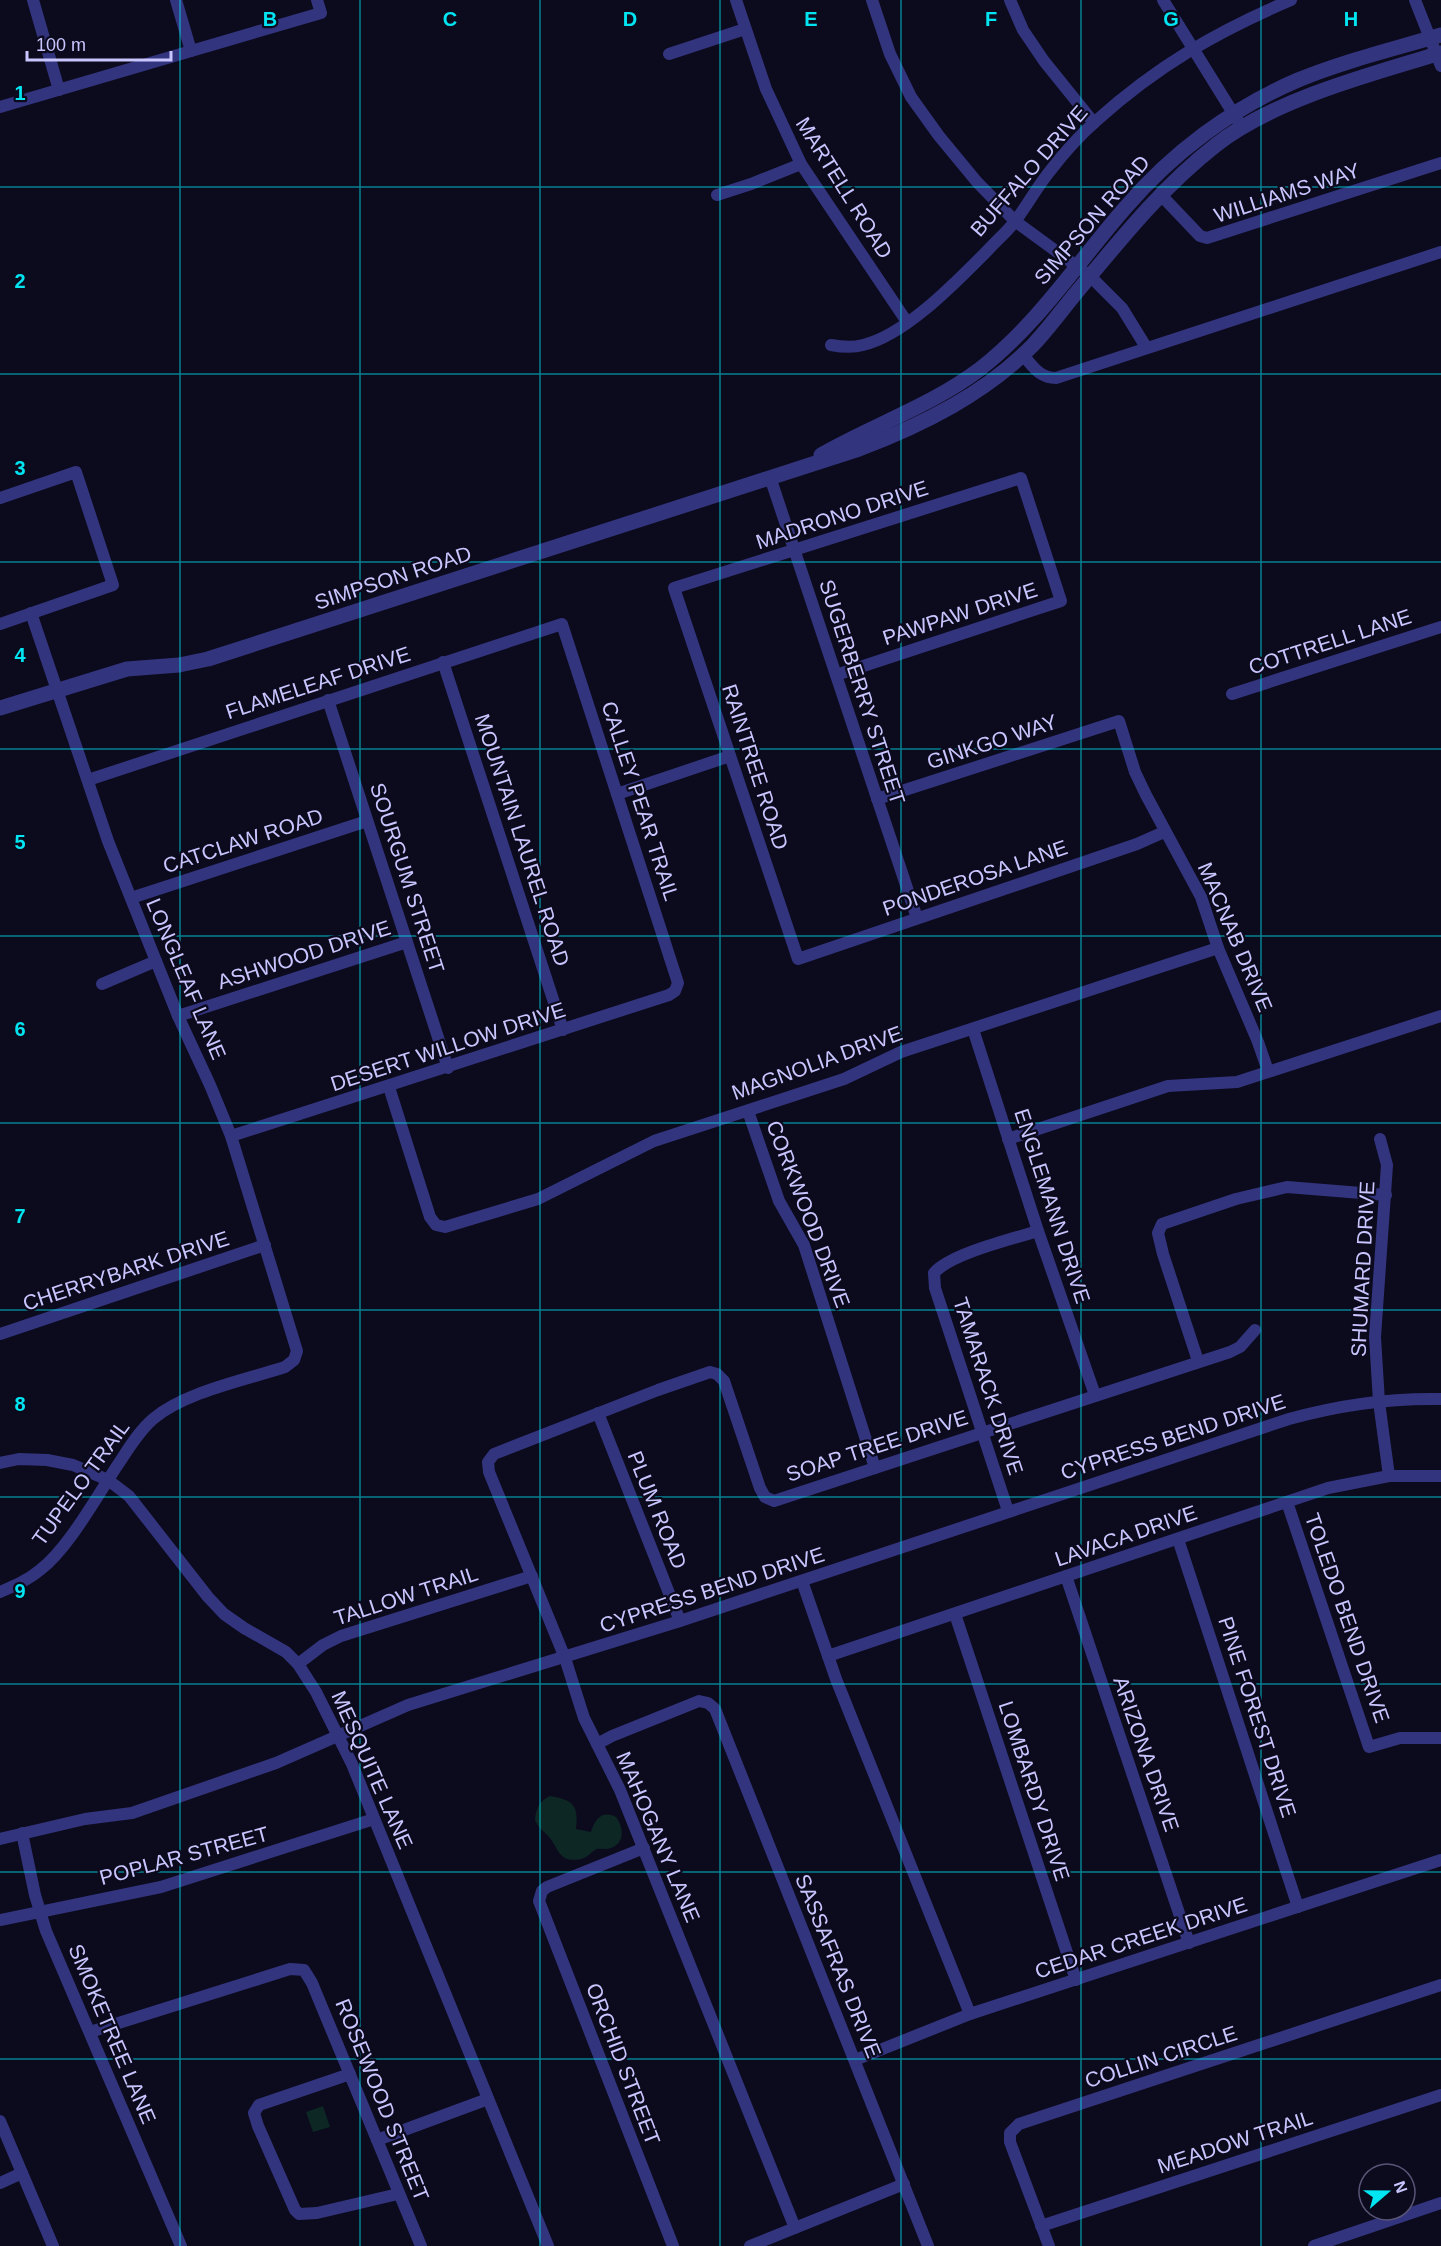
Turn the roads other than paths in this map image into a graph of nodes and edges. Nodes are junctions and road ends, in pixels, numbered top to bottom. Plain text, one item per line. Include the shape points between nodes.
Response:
1 (33, 0) edge
2 (176, 0) edge
3 (317, 0) edge
4 (736, 0) edge
5 (872, 0) edge
6 (1010, 0) edge
7 (1163, 0) edge
8 (1292, 0) edge
9 (1415, 0) edge
10 (745, 29) junction
11 (1436, 37) edge
12 (1192, 48) junction
13 (191, 51) junction
14 (669, 54) dead end
15 (1440, 57) edge
16 (59, 90) junction
17 (0, 107) edge
18 (1234, 113) junction
19 (1094, 123) junction
20 (1242, 127) junction
21 (1441, 163) edge
22 (801, 164) junction
23 (1160, 194) junction
24 (717, 195) dead end
25 (1015, 221) junction
26 (1441, 252) edge
27 (1077, 267) junction
28 (1090, 276) junction
29 (907, 322) junction
30 (831, 345) dead end
31 (1146, 347) junction
32 (1022, 354) junction
33 (795, 470) junction
34 (770, 477) junction
35 (0, 498) edge
36 (795, 550) junction
37 (674, 588) joint
38 (1061, 602) joint
39 (31, 613) junction
40 (0, 624) edge
41 (562, 624) joint
42 (1441, 627) edge
43 (443, 662) junction
44 (836, 675) junction
45 (57, 690) junction
46 (1232, 694) dead end
47 (328, 700) junction
48 (0, 708) edge
49 (1119, 722) joint
50 (730, 756) junction
51 (88, 780) junction
52 (617, 794) junction
53 (877, 799) junction
54 (367, 821) junction
55 (1164, 832) junction
56 (131, 898) junction
57 (917, 918) junction
58 (407, 942) junction
59 (1218, 948) junction
60 (798, 959) joint
61 (156, 961) junction
62 (102, 984) dead end
63 (675, 991) joint
64 (178, 1016) junction
65 (1441, 1016) edge
66 (973, 1029) junction
67 (563, 1030) junction
68 (448, 1068) junction
69 (1268, 1071) junction
70 (389, 1087) junction
71 (748, 1111) junction
72 (231, 1136) junction
73 (1008, 1139) junction
74 (1380, 1139) dead end
75 (1386, 1195) junction
76 (1038, 1231) junction
77 (265, 1245) junction
78 (1255, 1330) dead end
79 (0, 1332) edge
80 (294, 1360) joint
81 (1198, 1361) junction
82 (1095, 1395) junction
83 (1441, 1399) edge
84 (1379, 1402) junction
85 (598, 1413) junction
86 (983, 1432) junction
87 (488, 1462) joint
88 (0, 1463) edge
89 (875, 1468) junction
90 (1389, 1476) junction
91 (1441, 1476) edge
92 (108, 1480) junction
93 (1287, 1502) junction
94 (1008, 1511) junction
95 (1178, 1539) junction
96 (532, 1576) junction
97 (1066, 1576) junction
98 (802, 1581) junction
99 (0, 1592) edge
100 (955, 1614) junction
101 (680, 1621) junction
102 (828, 1656) junction
103 (565, 1658) junction
104 (298, 1664) junction
105 (337, 1737) junction
106 (1441, 1738) edge
107 (597, 1744) junction
108 (374, 1819) junction
109 (22, 1833) junction
110 (0, 1839) edge
111 (644, 1848) junction
112 (1441, 1860) edge
113 (1298, 1907) junction
114 (40, 1911) junction
115 (0, 1920) edge
116 (1189, 1943) junction
117 (1076, 1980) junction
118 (1441, 1985) edge
119 (970, 2014) junction
120 (90, 2032) junction
121 (855, 2060) junction
122 (350, 2074) junction
123 (1441, 2095) edge
124 (488, 2099) junction
125 (0, 2121) edge
126 (377, 2140) junction
127 (22, 2173) junction
128 (0, 2183) edge
129 (904, 2184) junction
130 (398, 2194) junction
131 (1441, 2203) edge
132 (1041, 2226) junction
133 (795, 2228) junction
134 (53, 2246) edge
135 (182, 2246) edge
136 (421, 2246) edge
137 (548, 2246) edge
138 (673, 2246) edge
139 (750, 2246) edge
140 (928, 2246) edge
141 (1048, 2246) edge
142 (1314, 2246) edge

1 - 16 street
2 - 13 street
3 - 13 street via 321,13
4 - 10 street, MARTELL ROAD
5 - 25 street via 890,54 911,97 977,182
6 - 19 street via 1023,30
7 - 12 street
8 - 12 street, BUFFALO DRIVE
9 - 11 street
10 - 14 street
10 - 22 street, MARTELL ROAD via 766,89
11 - 15 street
11 - 18 street, SIMPSON ROAD via 1300,79
12 - 18 street
12 - 19 street, BUFFALO DRIVE via 1140,84
13 - 16 street
15 - 20 street, SIMPSON ROAD via 1346,82
16 - 17 street
18 - 20 street
18 - 27 street, SIMPSON ROAD via 1151,180
19 - 25 street, BUFFALO DRIVE via 1050,171
20 - 23 street, SIMPSON ROAD via 1216,144
21 - 23 street, WILLIAMS WAY via 1207,238 1200,236
22 - 24 street
22 - 29 street, MARTELL ROAD
23 - 28 street, SIMPSON ROAD
25 - 27 street
25 - 29 street, BUFFALO DRIVE via 941,295
26 - 31 street
27 - 28 street
27 - 33 street, SIMPSON ROAD via 1019,335 958,385
28 - 31 street via 1122,308
28 - 32 street, SIMPSON ROAD
29 - 30 street, BUFFALO DRIVE via 865,345
31 - 32 street via 1056,378 1040,374
32 - 33 street, SIMPSON ROAD via 941,413 899,434
33 - 34 street, SIMPSON ROAD
34 - 36 street, SUGERBERRY STREET
34 - 45 street, SIMPSON ROAD via 208,659 127,669
35 - 39 street via 76,472 113,585
36 - 37 street, MADRONO DRIVE
36 - 38 street, MADRONO DRIVE via 1021,478
36 - 44 street, SUGERBERRY STREET
37 - 50 street, RAINTREE ROAD
38 - 44 street, PAWPAW DRIVE
39 - 40 street
39 - 45 street, LONGLEAF LANE
41 - 43 street, FLAMELEAF DRIVE
41 - 52 street, CALLEY PEAR TRAIL
42 - 46 street, COTTRELL LANE
43 - 47 street, FLAMELEAF DRIVE
43 - 67 street, MOUNTAIN LAUREL ROAD
44 - 53 street, SUGERBERRY STREET
45 - 48 street, SIMPSON ROAD
45 - 51 street, LONGLEAF LANE
47 - 51 street, FLAMELEAF DRIVE
47 - 54 street, SOURGUM STREET
49 - 53 street, GINKGO WAY
49 - 55 street, MACNAB DRIVE via 1135,772
50 - 52 street
50 - 60 street, RAINTREE ROAD
51 - 56 street, LONGLEAF LANE
52 - 63 street, CALLEY PEAR TRAIL via 678,983
53 - 57 street, SUGERBERRY STREET
54 - 56 street, CATCLAW ROAD
54 - 58 street, SOURGUM STREET
55 - 57 street, PONDEROSA LANE
55 - 59 street, MACNAB DRIVE via 1194,882
56 - 61 street, LONGLEAF LANE
57 - 60 street, PONDEROSA LANE
58 - 64 street, ASHWOOD DRIVE
58 - 68 street, SOURGUM STREET
59 - 66 street, MAGNOLIA DRIVE
59 - 69 street, MACNAB DRIVE
61 - 62 street
61 - 64 street, LONGLEAF LANE
63 - 67 street, DESERT WILLOW DRIVE
64 - 72 street, LONGLEAF LANE
65 - 69 street
66 - 71 street, MAGNOLIA DRIVE via 901,1052 844,1079
66 - 73 street, ENGLEMANN DRIVE
67 - 68 street, DESERT WILLOW DRIVE
68 - 70 street, DESERT WILLOW DRIVE
69 - 73 street via 1237,1082 1168,1086
70 - 71 street, MAGNOLIA DRIVE via 430,1217 436,1225 445,1227 538,1199 654,1141
70 - 72 street, DESERT WILLOW DRIVE
71 - 89 street, CORKWOOD DRIVE via 779,1201 804,1245
72 - 77 street, LONGLEAF LANE
73 - 76 street, ENGLEMANN DRIVE
74 - 75 street, SHUMARD DRIVE via 1388,1165
75 - 81 street via 1287,1186 1162,1224 1158,1233 1163,1254
75 - 84 street, SHUMARD DRIVE via 1376,1337
76 - 82 street, ENGLEMANN DRIVE
76 - 86 street, TAMARACK DRIVE via 956,1258 940,1265 934,1273 935,1288
77 - 79 street, CHERRYBARK DRIVE
77 - 80 street, LONGLEAF LANE via 297,1351
78 - 81 street, SOAP TREE DRIVE via 1240,1347
80 - 92 street, TUPELO TRAIL via 285,1367 171,1407 152,1420
81 - 82 street, SOAP TREE DRIVE
82 - 86 street, SOAP TREE DRIVE
83 - 84 street, CYPRESS BEND DRIVE
84 - 90 street, SHUMARD DRIVE
84 - 94 street, CYPRESS BEND DRIVE via 1289,1419
85 - 87 street, SOAP TREE DRIVE via 494,1454
85 - 89 street, SOAP TREE DRIVE via 710,1372 717,1374 728,1389 760,1488 769,1500
85 - 101 street, PLUM ROAD
86 - 89 street, SOAP TREE DRIVE
86 - 94 street, TAMARACK DRIVE
87 - 96 street, MAHOGANY LANE
88 - 92 street, MESQUITE LANE via 47,1460 73,1465
90 - 91 street, LAVACA DRIVE
90 - 93 street, LAVACA DRIVE via 1328,1488
92 - 99 street, TUPELO TRAIL via 60,1552 41,1570
92 - 104 street, MESQUITE LANE via 129,1496 224,1614 286,1652
93 - 95 street, LAVACA DRIVE
93 - 106 street, TOLEDO BEND DRIVE via 1369,1747 1400,1738
94 - 98 street, CYPRESS BEND DRIVE
95 - 97 street, LAVACA DRIVE
95 - 113 street, PINE FOREST DRIVE
96 - 103 street, MAHOGANY LANE
96 - 104 street, TALLOW TRAIL via 341,1636
97 - 100 street, LAVACA DRIVE
97 - 116 street, ARIZONA DRIVE
98 - 101 street, CYPRESS BEND DRIVE
98 - 102 street
100 - 102 street, LAVACA DRIVE
100 - 117 street, LOMBARDY DRIVE
101 - 103 street, CYPRESS BEND DRIVE
102 - 119 street
103 - 105 street, CYPRESS BEND DRIVE via 408,1705
103 - 107 street, MAHOGANY LANE via 584,1718
104 - 105 street, MESQUITE LANE
105 - 108 street, MESQUITE LANE
105 - 109 street, CYPRESS BEND DRIVE via 276,1764 132,1813
107 - 111 street, MAHOGANY LANE
107 - 121 street, SASSAFRAS DRIVE via 699,1701 715,1709
108 - 114 street, POPLAR STREET via 161,1887
108 - 124 street, MESQUITE LANE
109 - 110 street, CYPRESS BEND DRIVE
109 - 114 street, SMOKETREE LANE
111 - 133 street, MAHOGANY LANE
111 - 138 street, ORCHID STREET via 547,1887 539,1896
112 - 113 street, CEDAR CREEK DRIVE
113 - 116 street, CEDAR CREEK DRIVE
114 - 115 street, POPLAR STREET
114 - 120 street, SMOKETREE LANE
116 - 117 street, CEDAR CREEK DRIVE
117 - 119 street, CEDAR CREEK DRIVE
118 - 132 street, COLLIN CIRCLE via 1018,2124 1010,2133 1010,2142
119 - 121 street, CEDAR CREEK DRIVE
120 - 122 street, ROSEWOOD STREET via 290,1970 304,1970
120 - 135 street, SMOKETREE LANE
121 - 129 street, SASSAFRAS DRIVE
122 - 126 street, ROSEWOOD STREET
122 - 130 street via 259,2105 254,2113 258,2126 299,2214
123 - 132 street, MEADOW TRAIL
124 - 126 street
124 - 137 street, MESQUITE LANE
125 - 127 street
126 - 130 street, ROSEWOOD STREET
127 - 128 street
127 - 134 street
129 - 133 street
129 - 140 street, SASSAFRAS DRIVE
130 - 136 street, ROSEWOOD STREET
131 - 142 street
132 - 141 street, COLLIN CIRCLE
133 - 139 street

